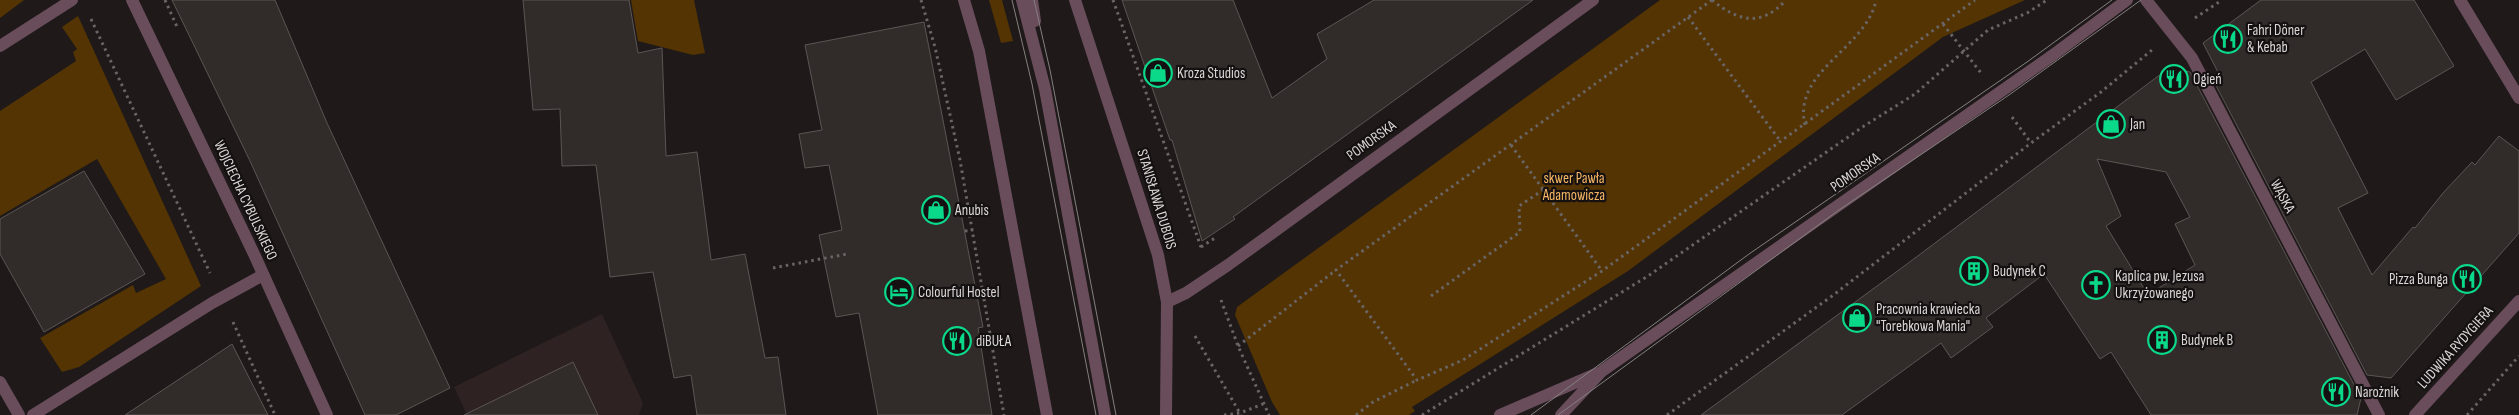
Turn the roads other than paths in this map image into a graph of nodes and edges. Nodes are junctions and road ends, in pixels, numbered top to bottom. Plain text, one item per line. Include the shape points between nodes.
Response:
1 (72, 0) edge
2 (132, 0) edge
3 (964, 0) edge
4 (1022, 0) edge
5 (1032, 0) edge
6 (1075, 0) edge
7 (1593, 0) edge
8 (2126, 0) edge
9 (2146, 0) edge
10 (2460, 0) edge
11 (0, 46) edge
12 (1039, 58) junction
13 (2519, 98) edge
14 (263, 275) junction
15 (2519, 301) edge
16 (1166, 302) junction
17 (1602, 371) junction
18 (0, 382) edge
19 (19, 415) edge
20 (33, 415) edge
21 (326, 415) edge
22 (1047, 415) edge
23 (1105, 415) edge
24 (1166, 415) edge
25 (1500, 415) edge
26 (1561, 415) edge
27 (2379, 415) edge
28 (2415, 415) edge

1 - 11 street
2 - 14 street, WOJCIECHA CYBULSKIEGO
3 - 22 street via 980,51
4 - 12 street
5 - 12 street
6 - 16 street, STANISŁAWA DUBOIS via 1158,255
7 - 16 street, POMORSKA via 1228,265 1186,293
8 - 17 street, POMORSKA via 2053,55
9 - 27 street, WĄSKA via 2192,58
10 - 13 street
12 - 23 street
14 - 20 street via 221,297
14 - 21 street, WOJCIECHA CYBULSKIEGO
15 - 28 street, LUDWIKA RYDYGIERA
16 - 24 street, STANISŁAWA DUBOIS
17 - 25 street, POMORSKA
17 - 26 street, POMORSKA
18 - 19 street

